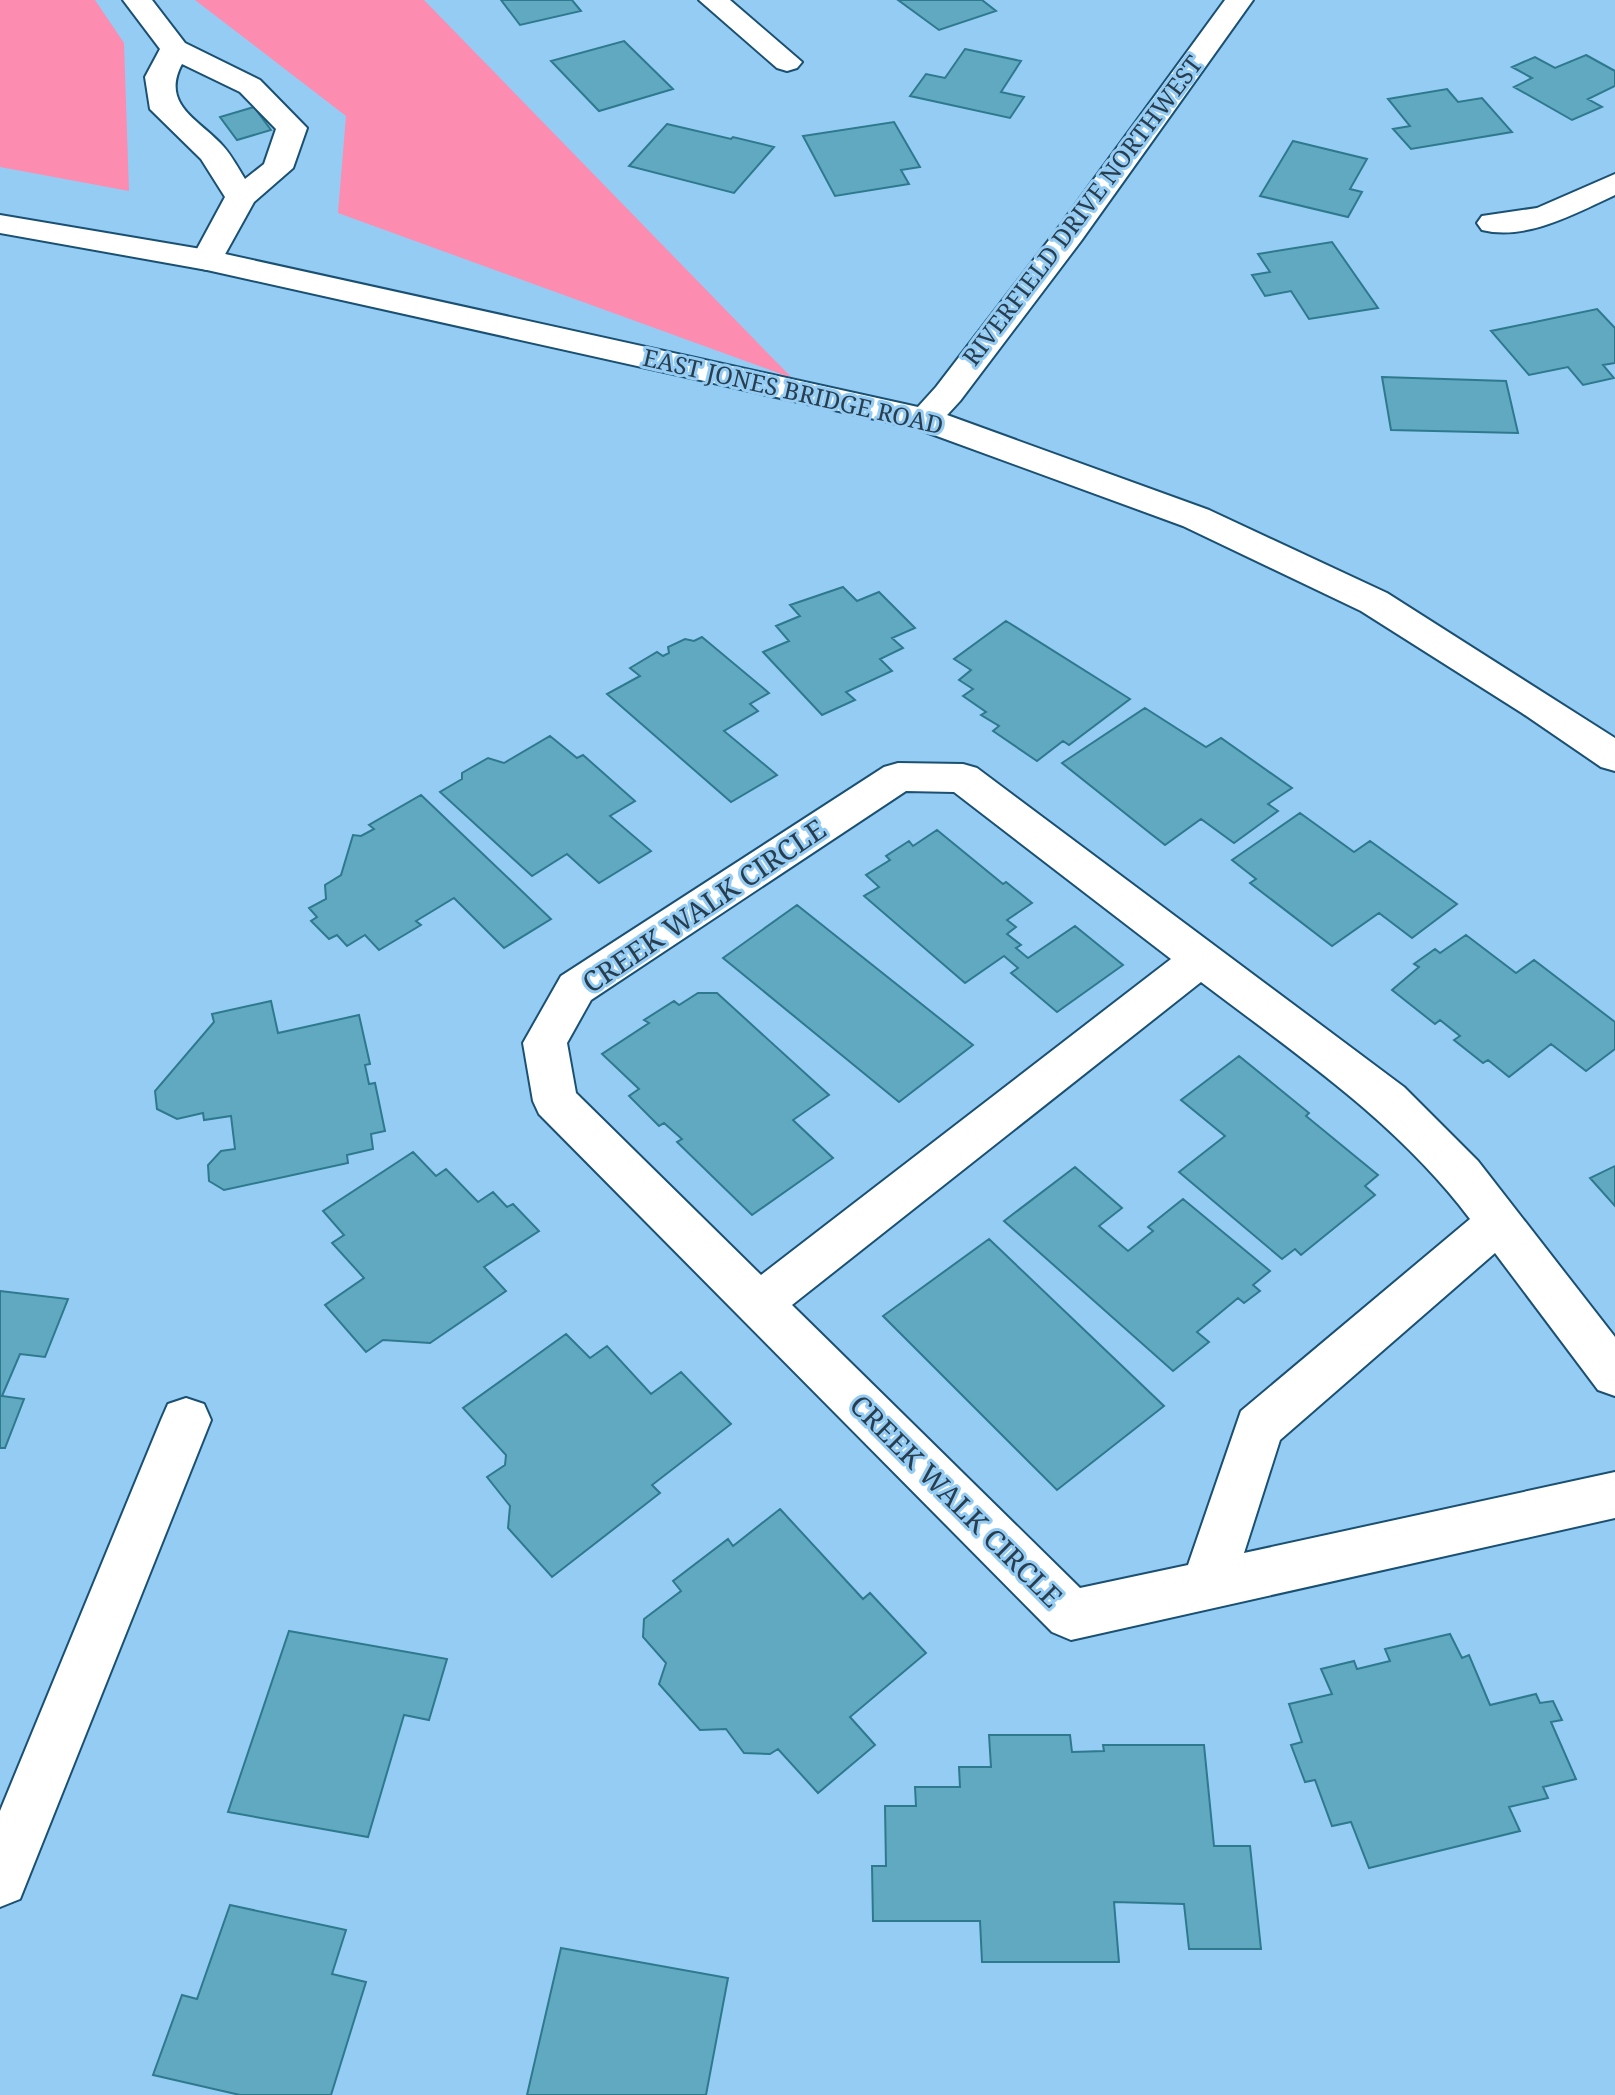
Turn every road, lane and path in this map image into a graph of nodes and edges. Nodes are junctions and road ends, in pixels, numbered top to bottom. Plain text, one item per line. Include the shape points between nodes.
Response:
1 (137, 0) edge
2 (713, 0) edge
3 (1239, 0) edge
4 (175, 49) junction
5 (787, 62) dead end
6 (250, 86) junction
7 (189, 103) junction
8 (1615, 183) edge
9 (241, 197) junction
10 (1493, 223) dead end
11 (0, 224) edge
12 (207, 260) junction
13 (924, 419) junction
14 (1615, 757) edge
15 (1202, 958) junction
16 (1499, 1222) junction
17 (758, 1304) junction
18 (1615, 1375) edge
19 (186, 1420) dead end
20 (1615, 1495) edge
21 (1207, 1586) junction
22 (0, 1879) edge

1 - 4 street
2 - 5 street
3 - 13 street, RIVERFIELD DRIVE NORTHWEST via 1070,234
4 - 6 street
4 - 7 street via 160,77
6 - 7 street
6 - 9 street via 292,128 278,168
7 - 9 street
8 - 10 street via 1544,216
9 - 12 street
11 - 12 street, EAST JONES BRIDGE ROAD
12 - 13 street, EAST JONES BRIDGE ROAD
13 - 14 street, EAST JONES BRIDGE ROAD via 1196,518 1374,602
15 - 16 street, CREEK WALK CIRCLE via 1388,1100 1462,1174
15 - 17 street
15 - 17 street, CREEK WALK CIRCLE via 963,778 898,777 576,988 545,1043 555,1101
16 - 18 street, CREEK WALK CIRCLE
16 - 21 street via 1259,1427
17 - 21 street, CREEK WALK CIRCLE via 1071,1615
19 - 22 street
20 - 21 street, CREEK WALK CIRCLE

